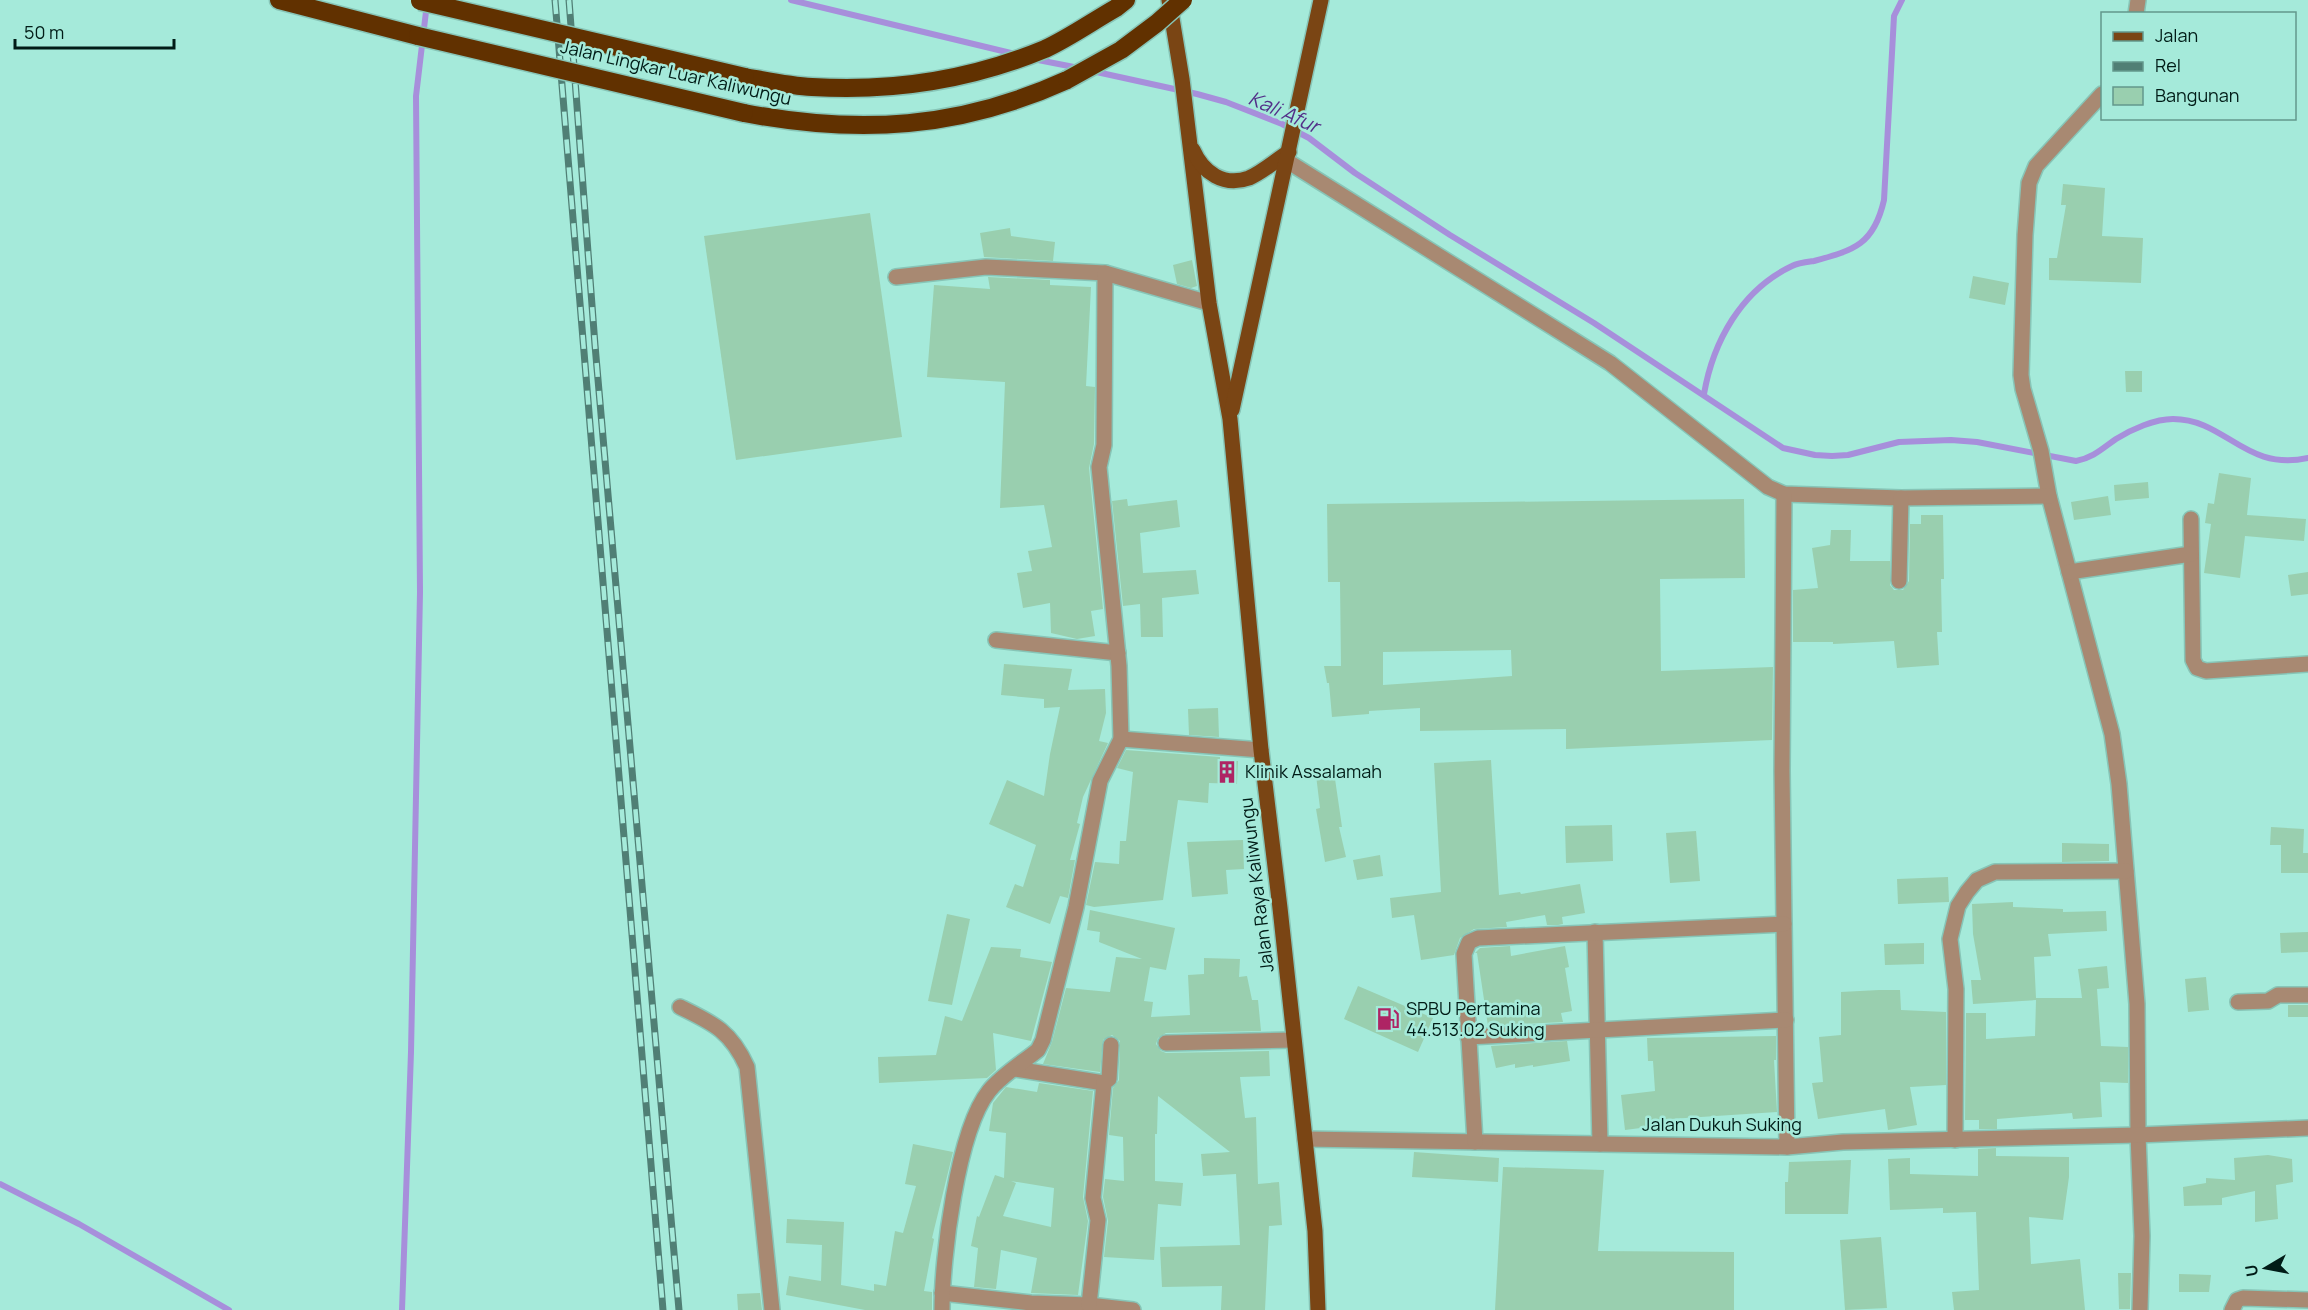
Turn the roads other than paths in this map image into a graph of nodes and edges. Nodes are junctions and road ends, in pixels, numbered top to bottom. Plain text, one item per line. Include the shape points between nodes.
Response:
1 (279, 0) edge
2 (1126, 0) edge
3 (1169, 0) edge
4 (1183, 0) edge
5 (1321, 0) edge
6 (418, 1) edge
7 (2101, 96) edge
8 (1190, 142) junction
9 (1289, 153) junction
10 (1105, 273) junction
11 (896, 277) dead end
12 (1209, 303) junction
13 (1230, 419) junction
14 (1784, 494) junction
15 (2049, 496) junction
16 (1901, 498) junction
17 (2191, 519) dead end
18 (2191, 554) junction
19 (2069, 572) junction
20 (1899, 581) dead end
21 (996, 640) dead end
22 (1118, 653) junction
23 (2308, 664) edge
24 (1121, 739) junction
25 (1261, 750) junction
26 (2126, 871) junction
27 (1784, 924) junction
28 (1595, 932) junction
29 (2308, 995) edge
30 (2238, 1002) dead end
31 (680, 1007) dead end
32 (1786, 1020) junction
33 (1598, 1028) junction
34 (1468, 1037) junction
35 (1294, 1040) junction
36 (1166, 1042) dead end
37 (1111, 1045) dead end
38 (1015, 1069) junction
39 (1104, 1083) junction
40 (2308, 1128) edge
41 (2138, 1135) junction
42 (1305, 1139) junction
43 (1954, 1140) junction
44 (1475, 1142) junction
45 (1600, 1144) junction
46 (1787, 1147) junction
47 (942, 1293) junction
48 (2308, 1300) edge
49 (1089, 1305) junction
50 (772, 1310) edge
51 (942, 1310) edge
52 (1133, 1310) edge
53 (1318, 1310) edge
54 (2140, 1310) edge
55 (2232, 1310) edge

1 - 4 highway, Jalan Lingkar Luar Kaliwungu, bridge via 744,113 850,126 934,121 1035,95 1121,50
2 - 6 highway, Jalan Lingkar Luar Kaliwungu, bridge via 1047,48 999,66 910,86 857,89 810,87 745,77
3 - 8 main road
5 - 9 main road
7 - 15 street via 2036,166 2029,183 2021,375
8 - 9 main road via 1199,164 1212,176 1230,181 1250,177
8 - 12 main road
9 - 13 main road
9 - 14 street via 1610,363 1768,487
10 - 11 street via 986,267
10 - 12 street
10 - 22 street via 1104,445 1099,467
12 - 13 main road
13 - 25 main road, Jalan Raya Kaliwungu
14 - 16 street
14 - 27 street
15 - 16 street
15 - 19 street
16 - 20 street
17 - 18 street
18 - 19 street
18 - 23 street via 2193,660 2197,668 2206,671
19 - 26 street via 2112,734
21 - 22 street
22 - 24 street
24 - 25 street
24 - 38 street via 1100,781 1076,907 1042,1040 1038,1050
25 - 35 main road, Jalan Raya Kaliwungu
26 - 41 street via 2137,1004
26 - 43 street via 1995,872 1977,879 1958,906 1950,939 1956,989
27 - 28 street
27 - 32 street
28 - 33 street
28 - 34 street via 1478,938 1469,942 1464,954
29 - 30 street
31 - 50 street via 725,1033 738,1046 747,1067
32 - 33 street
32 - 46 street
33 - 34 street
33 - 45 street
34 - 44 street
35 - 36 street
35 - 42 main road, Jalan Raya Kaliwungu
37 - 39 street via 1108,1079
38 - 39 street
38 - 47 street via 988,1092 971,1128 955,1192
39 - 49 street via 1093,1198 1098,1220
40 - 41 street, Jalan Dukuh Suking
41 - 43 street, Jalan Dukuh Suking
41 - 54 street
42 - 44 street, Jalan Dukuh Suking
42 - 53 main road, Jalan Raya Kaliwungu
43 - 46 street, Jalan Dukuh Suking
44 - 45 street, Jalan Dukuh Suking
45 - 46 street, Jalan Dukuh Suking
47 - 49 street
47 - 51 street
48 - 55 street via 2243,1298 2237,1300
49 - 52 street

